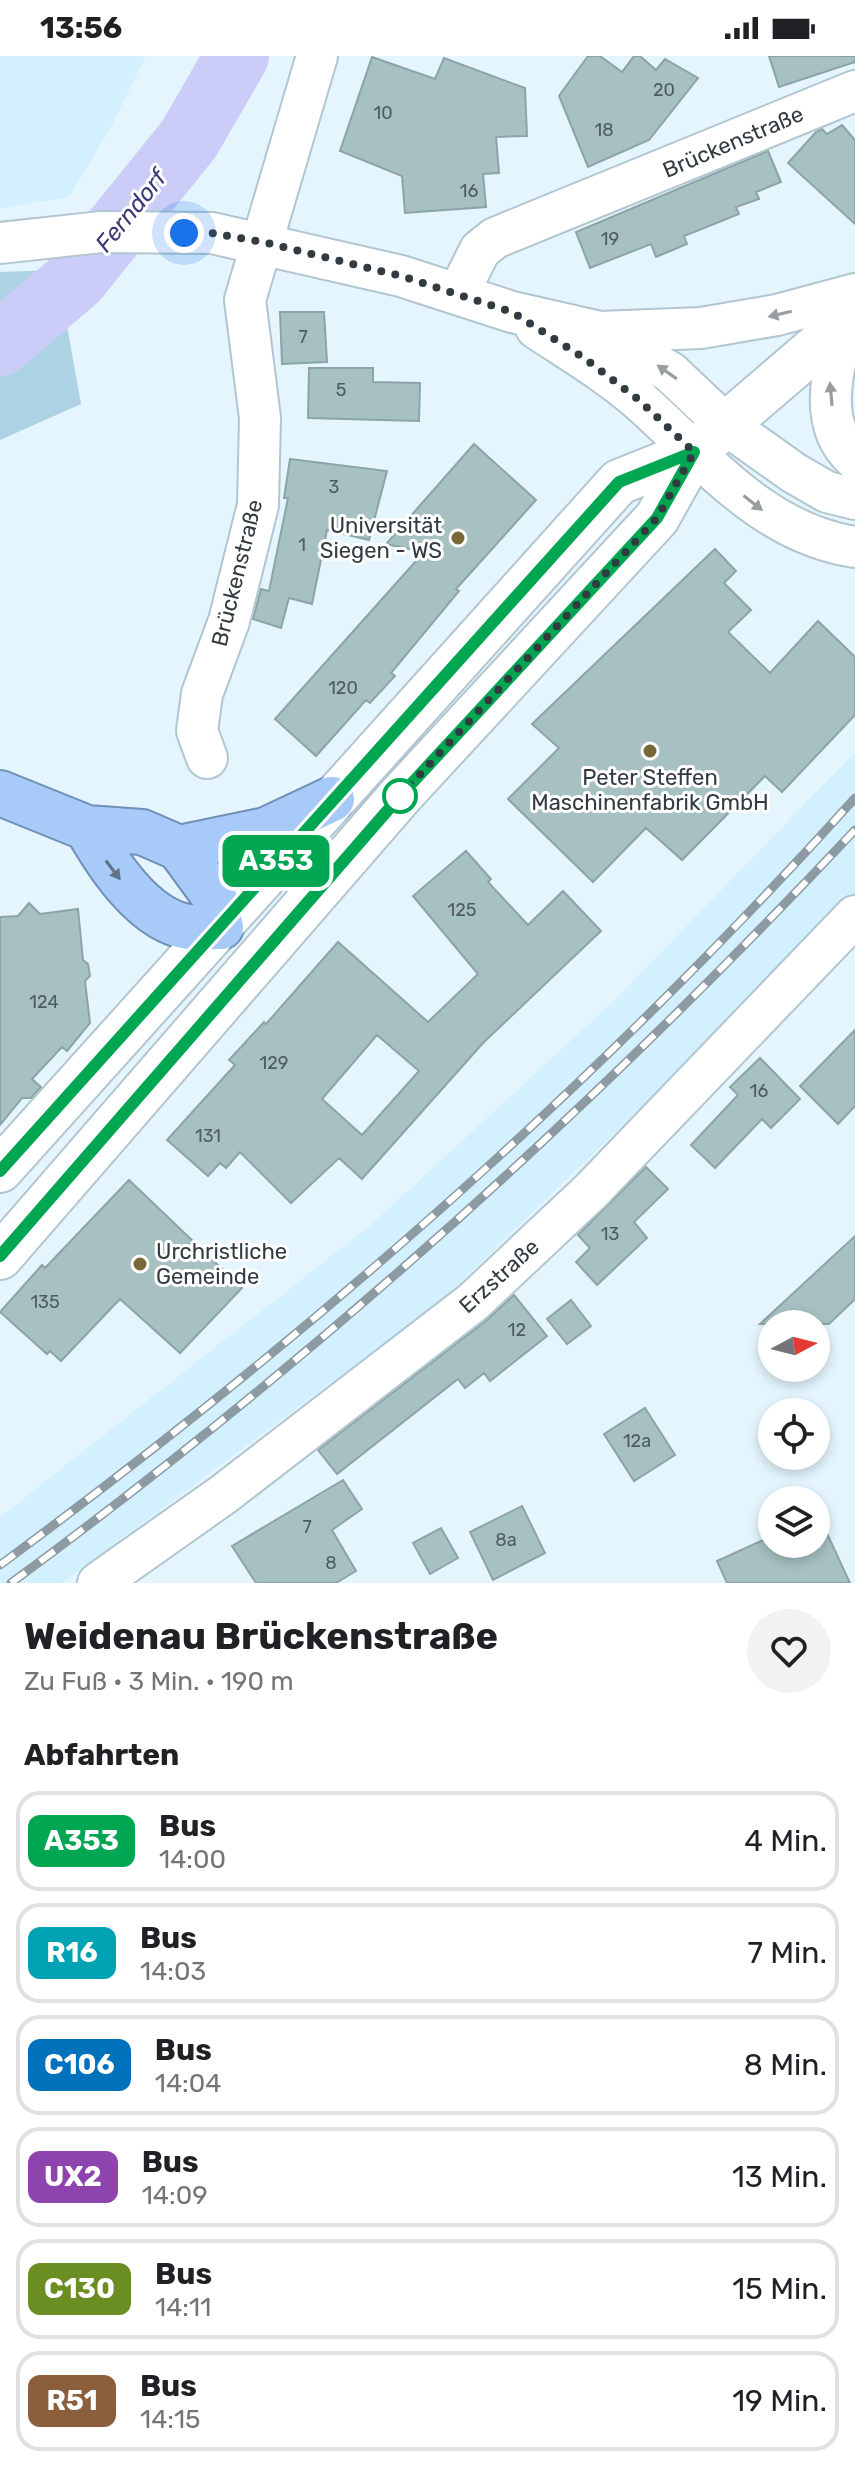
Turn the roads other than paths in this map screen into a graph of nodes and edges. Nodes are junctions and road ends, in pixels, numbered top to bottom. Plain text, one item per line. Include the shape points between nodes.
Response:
1 (317, 56) edge
2 (855, 91) edge
3 (263, 242) junction
4 (0, 243) edge
5 (458, 294) junction
6 (852, 311) edge
7 (512, 312) junction
8 (600, 332) junction
9 (710, 438) junction
10 (855, 459) edge
11 (855, 499) edge
12 (855, 547) edge
13 (207, 758) dead end
14 (0, 793) edge
15 (332, 799) junction
16 (87, 828) junction
17 (196, 845) junction
18 (855, 916) edge
19 (221, 927) junction
20 (257, 958) junction
21 (0, 1170) edge
22 (0, 1257) edge
23 (98, 1583) edge

1 - 3 street, Brückenstraße
2 - 5 street, Brückenstraße via 495,238 480,250
3 - 4 street via 212,233 101,232
3 - 5 street
3 - 13 street, Brückenstraße via 245,300 260,418 258,505 229,621 202,694 197,731
5 - 7 street
6 -> 8 street via 777,315 701,328
6 - 9 main road
10 -> 6 street via 834,428 829,382
7 - 8 street
7 - 9 street via 628,392
9 -> 8 street via 670,372
9 - 11 street via 827,492
9 -> 12 street via 759,509 827,543
9 - 15 main road via 619,482
9 - 20 main road via 657,518
14 - 16 highway
15 - 17 highway via 266,830
15 - 19 main road
16 - 17 highway via 142,832
16 -> 19 highway via 114,875 163,918 187,927
17 - 19 highway
18 - 23 street, Erzstraße via 591,1191 473,1302 224,1494
19 - 20 main road
19 - 21 main road
20 - 22 main road

